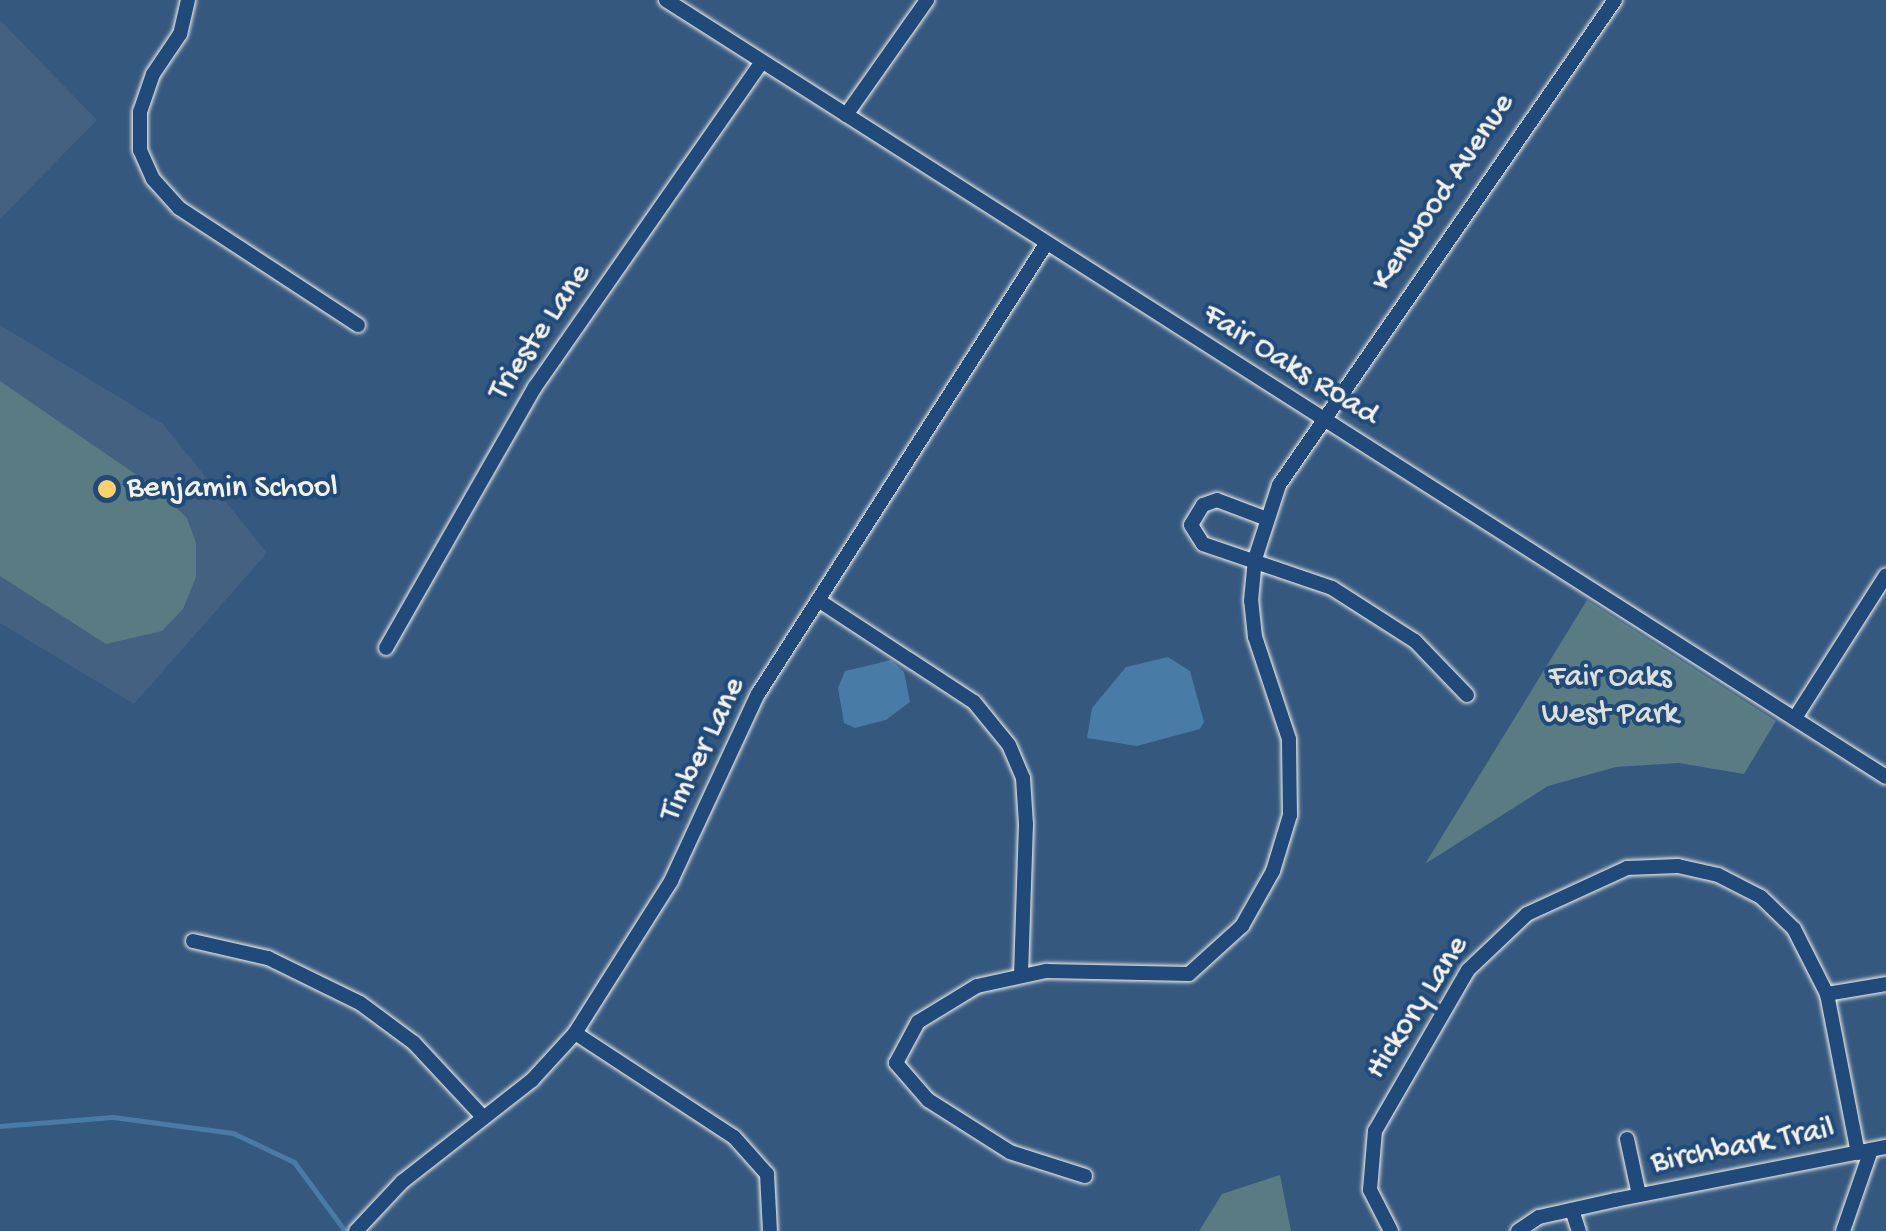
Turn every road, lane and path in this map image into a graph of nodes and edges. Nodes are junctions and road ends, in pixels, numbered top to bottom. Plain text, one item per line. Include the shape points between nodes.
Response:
1 (188, 0) edge
2 (666, 0) edge
3 (927, 0) edge
4 (1615, 0) edge
5 (762, 62) junction
6 (846, 115) junction
7 (1046, 244) junction
8 (358, 325) dead end
9 (1323, 420) junction
10 (1268, 519) junction
11 (1255, 559) junction
12 (1886, 575) edge
13 (818, 600) junction
14 (386, 648) dead end
15 (1467, 695) dead end
16 (1795, 718) junction
17 (1886, 777) edge
18 (192, 941) dead end
19 (1021, 974) junction
20 (1886, 984) edge
21 (1827, 994) junction
22 (575, 1033) junction
23 (483, 1116) junction
24 (1627, 1139) dead end
25 (1872, 1150) edge
26 (1085, 1176) dead end
27 (1638, 1195) junction
28 (1572, 1210) junction
29 (356, 1231) edge
30 (770, 1231) edge
31 (1391, 1231) edge
32 (1518, 1231) edge
33 (1579, 1231) edge
34 (1843, 1231) edge

1 - 8 street via 180,34 140,112 140,150 153,178 179,208
2 - 5 street, Fair Oaks Road
3 - 6 street
4 - 9 street, Kenwood Avenue
5 - 6 street, Fair Oaks Road
5 - 14 street, Trieste Lane via 534,387
6 - 7 street, Fair Oaks Road
7 - 9 street, Fair Oaks Road
7 - 13 street, Timber Lane
9 - 10 street, Kenwood Avenue via 1279,485
9 - 16 street, Fair Oaks Road
10 - 11 street, Kenwood Avenue
10 - 11 street via 1217,500 1194,514 1191,525 1203,544
11 - 15 street via 1332,588 1416,641
11 - 19 street, Kenwood Avenue via 1255,637 1289,740 1292,770 1290,816 1274,871 1242,926 1189,974
12 - 16 street
13 - 19 street via 974,702 1009,746 1023,778 1025,808
13 - 22 street, Timber Lane via 748,713 671,881
16 - 17 street, Fair Oaks Road
18 - 23 street via 268,958 360,1003 414,1044
19 - 26 street, Kenwood Avenue via 976,986 925,1016 896,1063 928,1100 1010,1152
20 - 21 street
21 - 25 street, Hickory Lane
21 - 31 street, Hickory Lane via 1785,918 1718,875 1678,866 1626,868 1546,904 1476,959 1380,1117 1370,1190
22 - 23 street, Timber Lane via 532,1080
22 - 30 street via 734,1137 768,1174
23 - 29 street, Timber Lane via 402,1182
24 - 27 street, Birchbark Trail
25 - 27 street, Birchbark Trail
25 - 34 street
27 - 28 street, Birchbark Trail
28 - 32 street, Birchbark Trail
28 - 33 street

